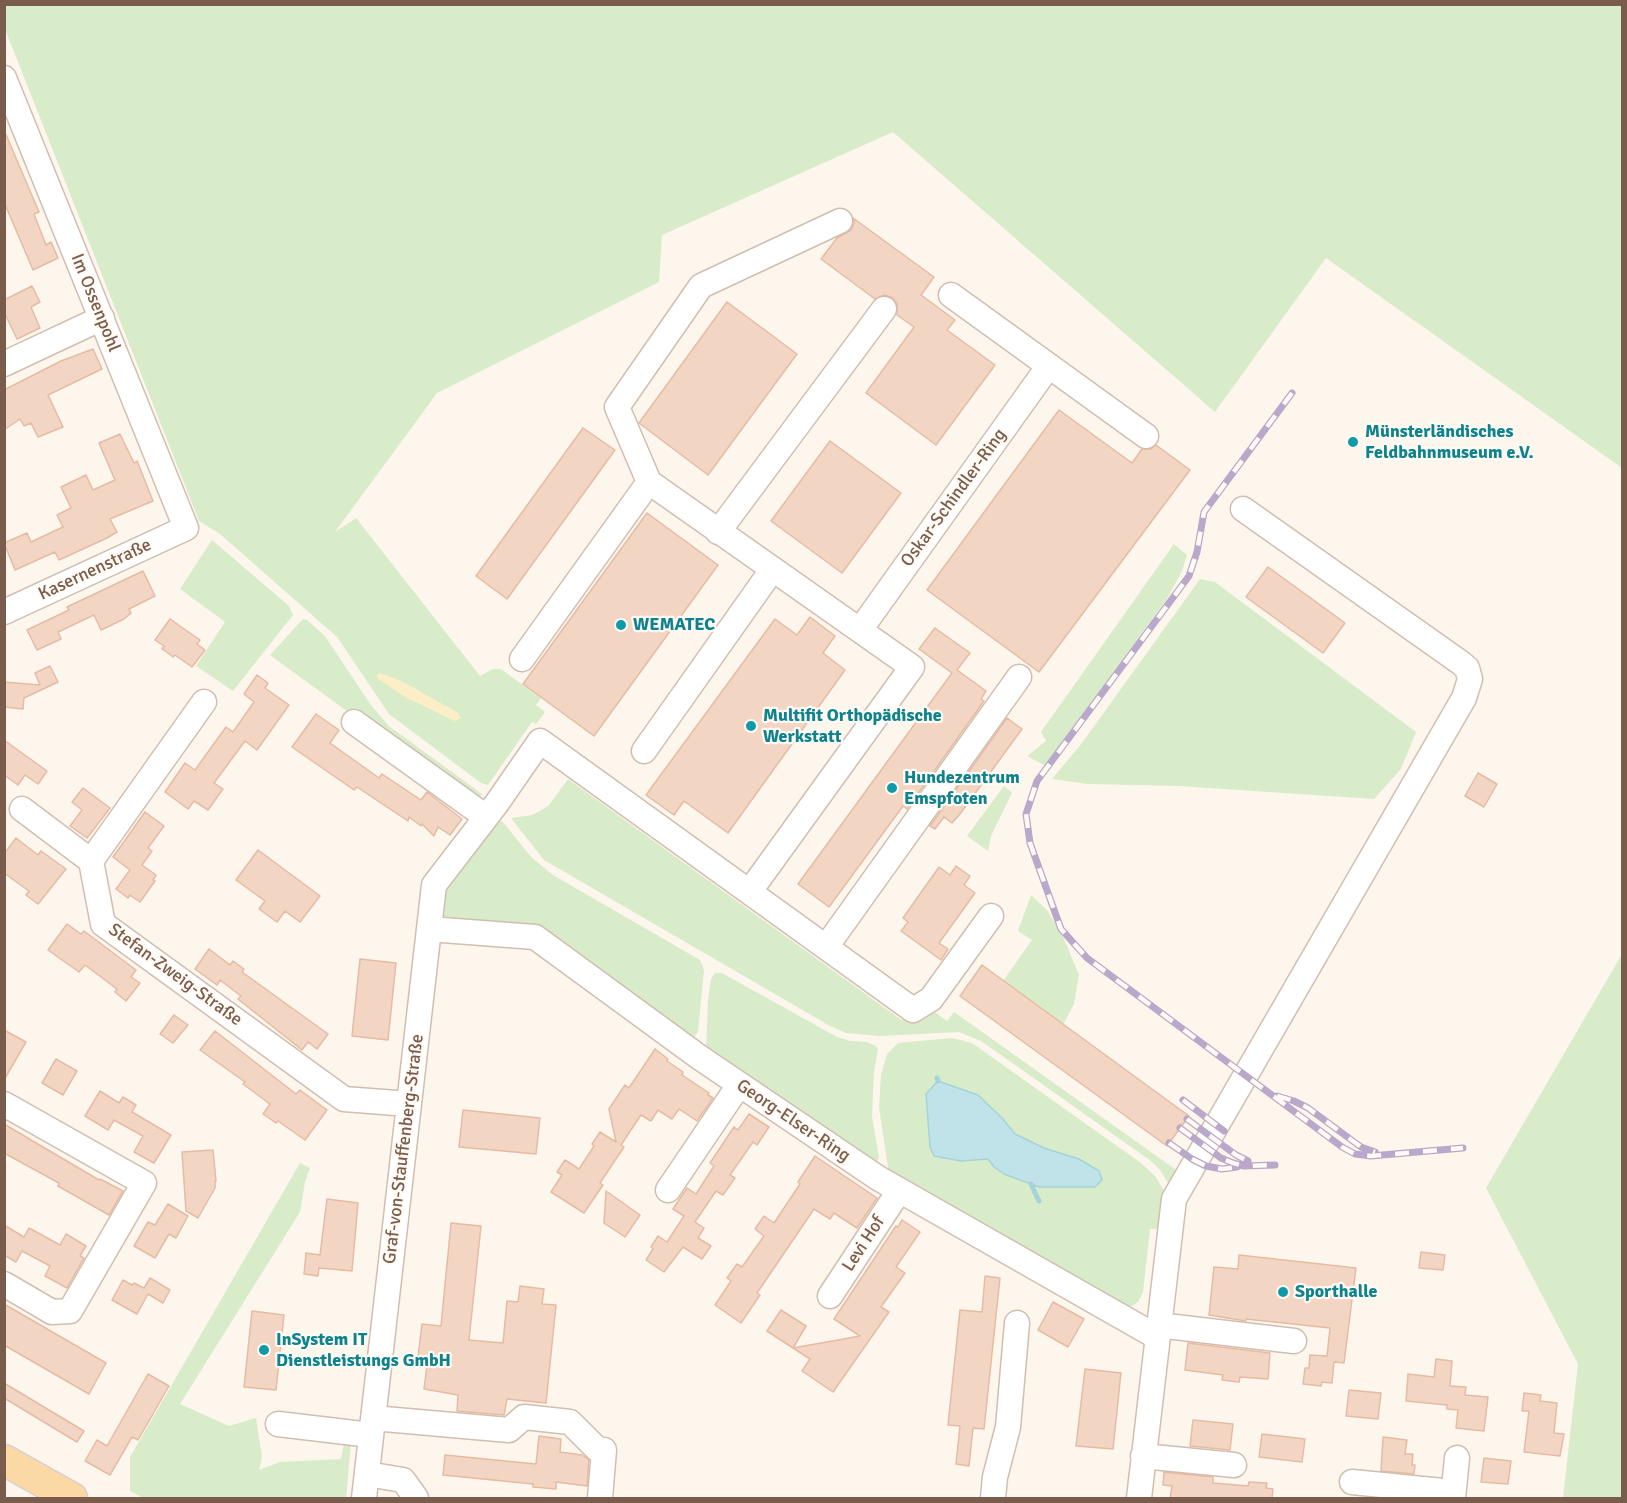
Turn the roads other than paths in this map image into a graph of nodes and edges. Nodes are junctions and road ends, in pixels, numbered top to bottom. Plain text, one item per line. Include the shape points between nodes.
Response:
1 (4, 78) edge
2 (9, 104) edge
3 (840, 222) dead end
4 (951, 295) dead end
5 (884, 309) dead end
6 (102, 318) junction
7 (4, 364) edge
8 (1048, 367) junction
9 (1146, 436) dead end
10 (649, 482) junction
11 (1243, 509) dead end
12 (186, 528) joint
13 (718, 532) junction
14 (772, 570) junction
15 (4, 612) edge
16 (860, 630) junction
17 (522, 659) dead end
18 (1018, 677) dead end
19 (204, 702) dead end
20 (354, 722) dead end
21 (644, 751) dead end
22 (22, 809) dead end
23 (486, 817) junction
24 (91, 861) junction
25 (750, 891) junction
26 (991, 916) dead end
27 (429, 929) junction
28 (826, 947) junction
29 (740, 1085) junction
30 (4, 1104) edge
31 (409, 1104) junction
32 (668, 1190) dead end
33 (899, 1191) junction
34 (4, 1284) edge
35 (830, 1296) dead end
36 (1017, 1323) dead end
37 (1157, 1331) junction
38 (1294, 1341) dead end
39 (278, 1424) dead end
40 (372, 1427) junction
41 (1143, 1456) junction
42 (1457, 1458) dead end
43 (4, 1460) edge
44 (1234, 1466) dead end
45 (367, 1474) junction
46 (1352, 1482) dead end
47 (1453, 1495) edge
48 (72, 1498) edge
49 (364, 1498) edge
50 (416, 1498) edge
51 (600, 1498) edge
52 (993, 1498) edge
53 (1139, 1498) edge

1 - 2 street, Im Ossenpohl
2 - 6 street, Im Ossenpohl
3 - 10 street via 701,286 617,407
4 - 8 street
5 - 13 street
6 - 7 street
6 - 12 street, Im Ossenpohl
8 - 9 street
8 - 16 street, Oskar-Schindler-Ring
10 - 13 street
10 - 17 street
11 - 37 street via 1461,663 1470,679 1464,698 1174,1199
12 - 15 street, Kasernenstraße
13 - 14 street
14 - 16 street
14 - 21 street
16 - 25 street via 912,667
18 - 28 street
19 - 24 street
20 - 23 street
22 - 24 street
23 - 25 street, Graf-von-Stauffenberg-Straße via 540,741
23 - 27 street, Graf-von-Stauffenberg-Straße via 434,885
24 - 31 street, Stefan-Zweig-Straße via 103,924 344,1099
25 - 28 street
26 - 28 street via 931,999 913,1010
27 - 29 street, Georg-Elser-Ring via 535,937
27 - 31 street, Graf-von-Stauffenberg-Straße
29 - 32 street
29 - 33 street, Georg-Elser-Ring
30 - 34 street via 144,1183 70,1311 52,1312
31 - 40 street, Graf-von-Stauffenberg-Straße
33 - 35 street, Levi Hof
33 - 37 street, Georg-Elser-Ring
36 - 52 street via 1008,1427
37 - 38 street
37 - 41 street
39 - 40 street
40 - 45 street, Graf-von-Stauffenberg-Straße
40 - 51 street via 509,1430 524,1417 570,1422 597,1449 604,1450
41 - 44 street
41 - 53 street
42 - 47 street
43 - 48 main road
45 - 49 street, Graf-von-Stauffenberg-Straße
45 - 50 street via 403,1480
46 - 47 street

